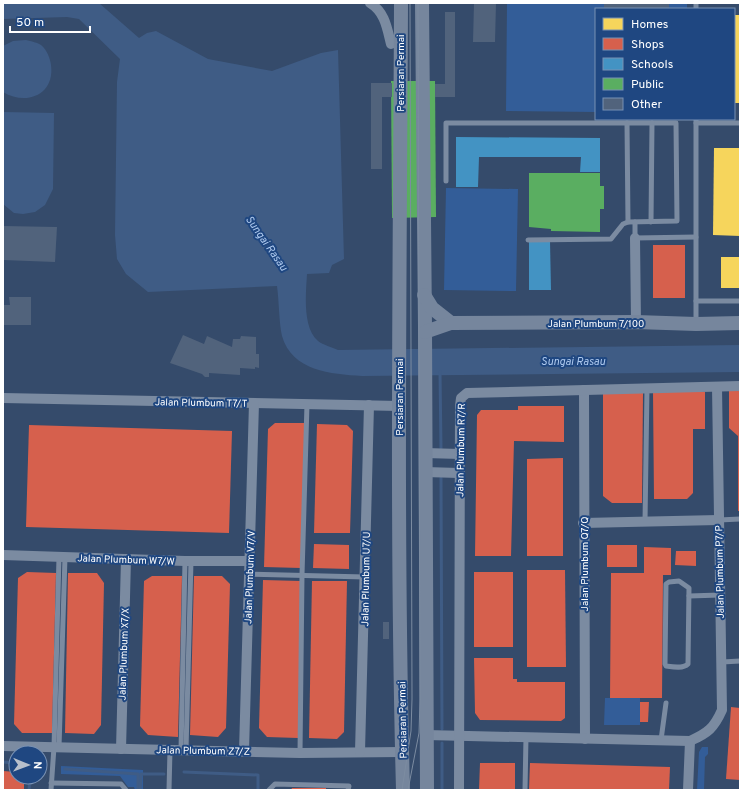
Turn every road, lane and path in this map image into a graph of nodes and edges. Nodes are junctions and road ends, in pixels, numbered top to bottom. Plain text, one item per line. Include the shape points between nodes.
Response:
1 (370, 3) edge
2 (393, 3) edge
3 (401, 3) edge
4 (422, 3) edge
5 (391, 44) junction
6 (696, 121) edge
7 (627, 123) junction
8 (652, 123) junction
9 (740, 123) edge
10 (446, 181) dead end
11 (628, 222) junction
12 (635, 222) junction
13 (651, 222) junction
14 (696, 237) junction
15 (635, 238) junction
16 (528, 240) dead end
17 (424, 295) junction
18 (696, 301) junction
19 (740, 301) edge
20 (636, 322) junction
21 (451, 323) junction
22 (740, 323) edge
23 (696, 324) junction
24 (399, 330) junction
25 (425, 335) junction
26 (740, 386) edge
27 (717, 387) junction
28 (647, 388) junction
29 (584, 390) junction
30 (3, 398) edge
31 (399, 399) junction
32 (254, 403) junction
33 (307, 404) junction
34 (368, 405) junction
35 (425, 453) junction
36 (460, 454) junction
37 (425, 472) junction
38 (460, 473) junction
39 (740, 519) edge
40 (718, 520) junction
41 (646, 522) junction
42 (583, 523) junction
43 (3, 556) edge
44 (62, 557) junction
45 (126, 559) junction
46 (188, 561) junction
47 (250, 561) junction
48 (249, 574) junction
49 (302, 575) junction
50 (365, 577) junction
51 (720, 595) junction
52 (689, 596) junction
53 (740, 661) edge
54 (722, 662) junction
55 (666, 703) dead end
56 (426, 735) junction
57 (460, 736) junction
58 (526, 737) junction
59 (585, 739) junction
60 (661, 740) junction
61 (690, 741) junction
62 (3, 746) edge
63 (57, 747) junction
64 (121, 748) junction
65 (179, 750) junction
66 (244, 751) junction
67 (360, 752) junction
68 (402, 752) junction
69 (300, 753) junction
70 (52, 783) junction
71 (51, 790) edge
72 (126, 790) edge
73 (169, 790) edge
74 (269, 790) edge
75 (348, 790) edge
76 (403, 790) edge
77 (427, 790) edge
78 (459, 790) edge
79 (525, 790) edge
80 (688, 790) edge

1 - 5 street via 382,14
2 - 5 main road
3 - 24 main road, Persiaran Permai
4 - 17 main road
5 - 24 main road via 390,263
6 - 9 lane
6 - 14 lane
7 - 8 lane
7 - 10 lane via 446,123
7 - 11 lane
8 - 13 lane
8 - 13 lane via 676,123 677,221
11 - 12 lane
11 - 16 lane via 623,224 611,239
12 - 13 lane
12 - 15 lane
14 - 15 lane
14 - 18 lane
15 - 20 street
17 - 21 main road via 432,308
17 - 25 main road
18 - 19 lane
18 - 23 lane
20 - 21 main road, Jalan Plumbum 7/100
20 - 23 main road, Jalan Plumbum 7/100
21 - 25 main road, Jalan Plumbum 7/100
22 - 23 main road, Jalan Plumbum 7/100
24 - 31 main road, Persiaran Permai
25 - 35 main road
26 - 27 street, Jalan Plumbum R7/R
27 - 28 street, Jalan Plumbum R7/R
27 - 40 street, Jalan Plumbum P7/P
28 - 29 street, Jalan Plumbum R7/R
28 - 41 lane
29 - 36 street, Jalan Plumbum R7/R via 467,393 461,398 460,406
29 - 42 street, Jalan Plumbum Q7/Q
30 - 32 street, Jalan Plumbum T7/T
31 - 34 street, Jalan Plumbum T7/T
31 - 68 main road, Persiaran Permai
32 - 33 street, Jalan Plumbum T7/T
32 - 47 street, Jalan Plumbum V7/V
33 - 34 street, Jalan Plumbum T7/T
33 - 49 lane
34 - 50 street, Jalan Plumbum U7/U
35 - 36 street
35 - 37 main road
36 - 38 street, Jalan Plumbum R7/R
37 - 38 street
37 - 56 main road
38 - 57 street, Jalan Plumbum R7/R
39 - 40 lane
40 - 41 street
40 - 51 street, Jalan Plumbum P7/P
41 - 42 street
42 - 59 street, Jalan Plumbum Q7/Q
43 - 44 street, Jalan Plumbum W7/W
44 - 45 street, Jalan Plumbum W7/W
44 - 63 lane
45 - 46 street, Jalan Plumbum W7/W
45 - 64 street, Jalan Plumbum X7/X
46 - 47 street, Jalan Plumbum W7/W
46 - 65 lane
47 - 48 street, Jalan Plumbum V7/V
48 - 49 lane
48 - 66 street, Jalan Plumbum V7/V
49 - 50 lane
49 - 69 lane
50 - 67 street, Jalan Plumbum U7/U
51 - 52 lane
51 - 54 street, Jalan Plumbum P7/P
52 - 52 lane via 688,664 681,667 666,666 666,584 679,582 689,588
53 - 54 lane
54 - 61 street, Jalan Plumbum P7/P via 722,710 715,724 704,735
55 - 60 lane
56 - 57 street
56 - 77 main road
57 - 58 street
57 - 78 street, Jalan Plumbum R7/R
58 - 59 street
58 - 79 lane
59 - 60 street
60 - 61 street
61 - 80 street
62 - 63 street, Jalan Plumbum Z7/Z
63 - 64 street, Jalan Plumbum Z7/Z
63 - 70 lane
64 - 65 street, Jalan Plumbum Z7/Z
65 - 66 street, Jalan Plumbum Z7/Z
65 - 73 lane
66 - 69 street, Jalan Plumbum Z7/Z
67 - 68 street, Jalan Plumbum Z7/Z
67 - 69 street, Jalan Plumbum Z7/Z
68 - 76 main road, Persiaran Permai
70 - 71 lane
70 - 72 lane via 121,784
74 - 75 lane via 275,784 349,786

